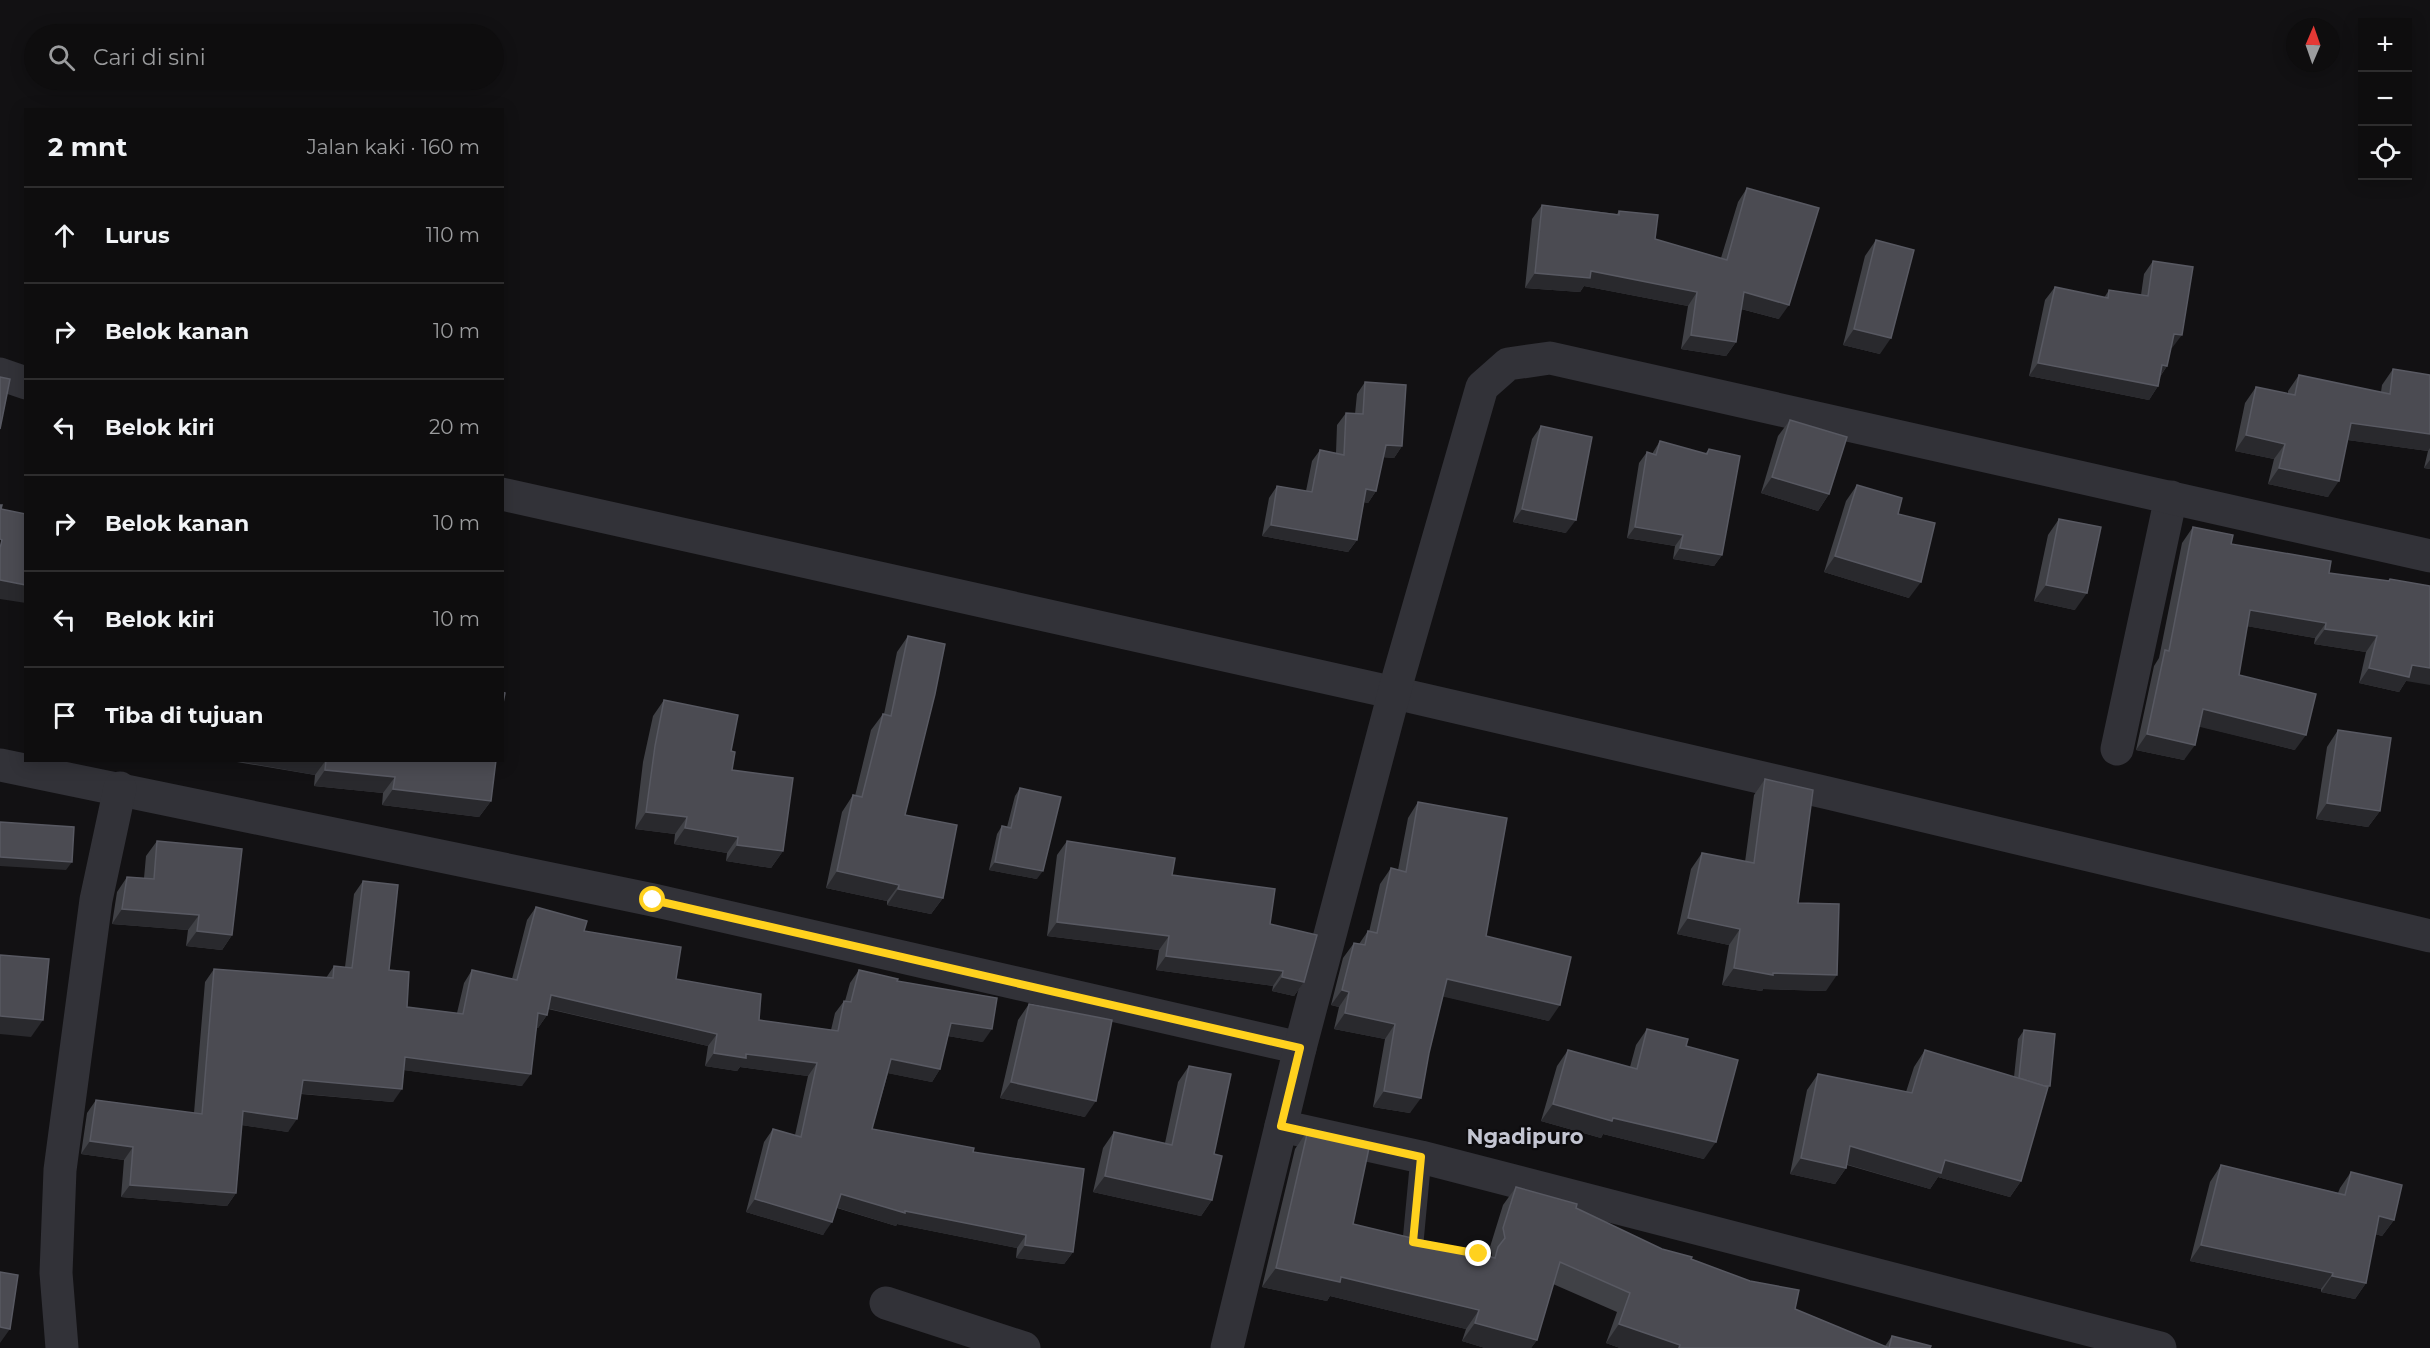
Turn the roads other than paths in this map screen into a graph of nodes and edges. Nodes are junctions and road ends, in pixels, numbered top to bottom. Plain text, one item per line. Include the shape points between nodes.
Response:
1 (0, 374) edge
2 (24, 382) edge
3 (504, 494) edge
4 (2171, 497) junction
5 (2430, 556) edge
6 (1398, 679) junction
7 (2117, 749) dead end
8 (0, 765) edge
9 (120, 788) junction
10 (2430, 936) edge
11 (1300, 1048) junction
12 (1281, 1126) junction
13 (1421, 1157) junction
14 (1435, 1246) edge
15 (886, 1303) dead end
16 (62, 1348) edge
17 (1024, 1348) edge
18 (1227, 1348) edge
19 (2160, 1348) edge

1 - 2 street
3 - 6 street
4 - 5 street
4 - 6 street via 1550,358 1508,364 1482,387
4 - 7 street
6 - 10 street
6 - 11 street
8 - 9 street
9 - 11 street via 653,900
9 - 16 street via 96,900 60,1170 56,1273
11 - 12 street
12 - 13 street
12 - 18 street
13 - 14 lane via 1403,1240
13 - 19 street
15 - 17 street

